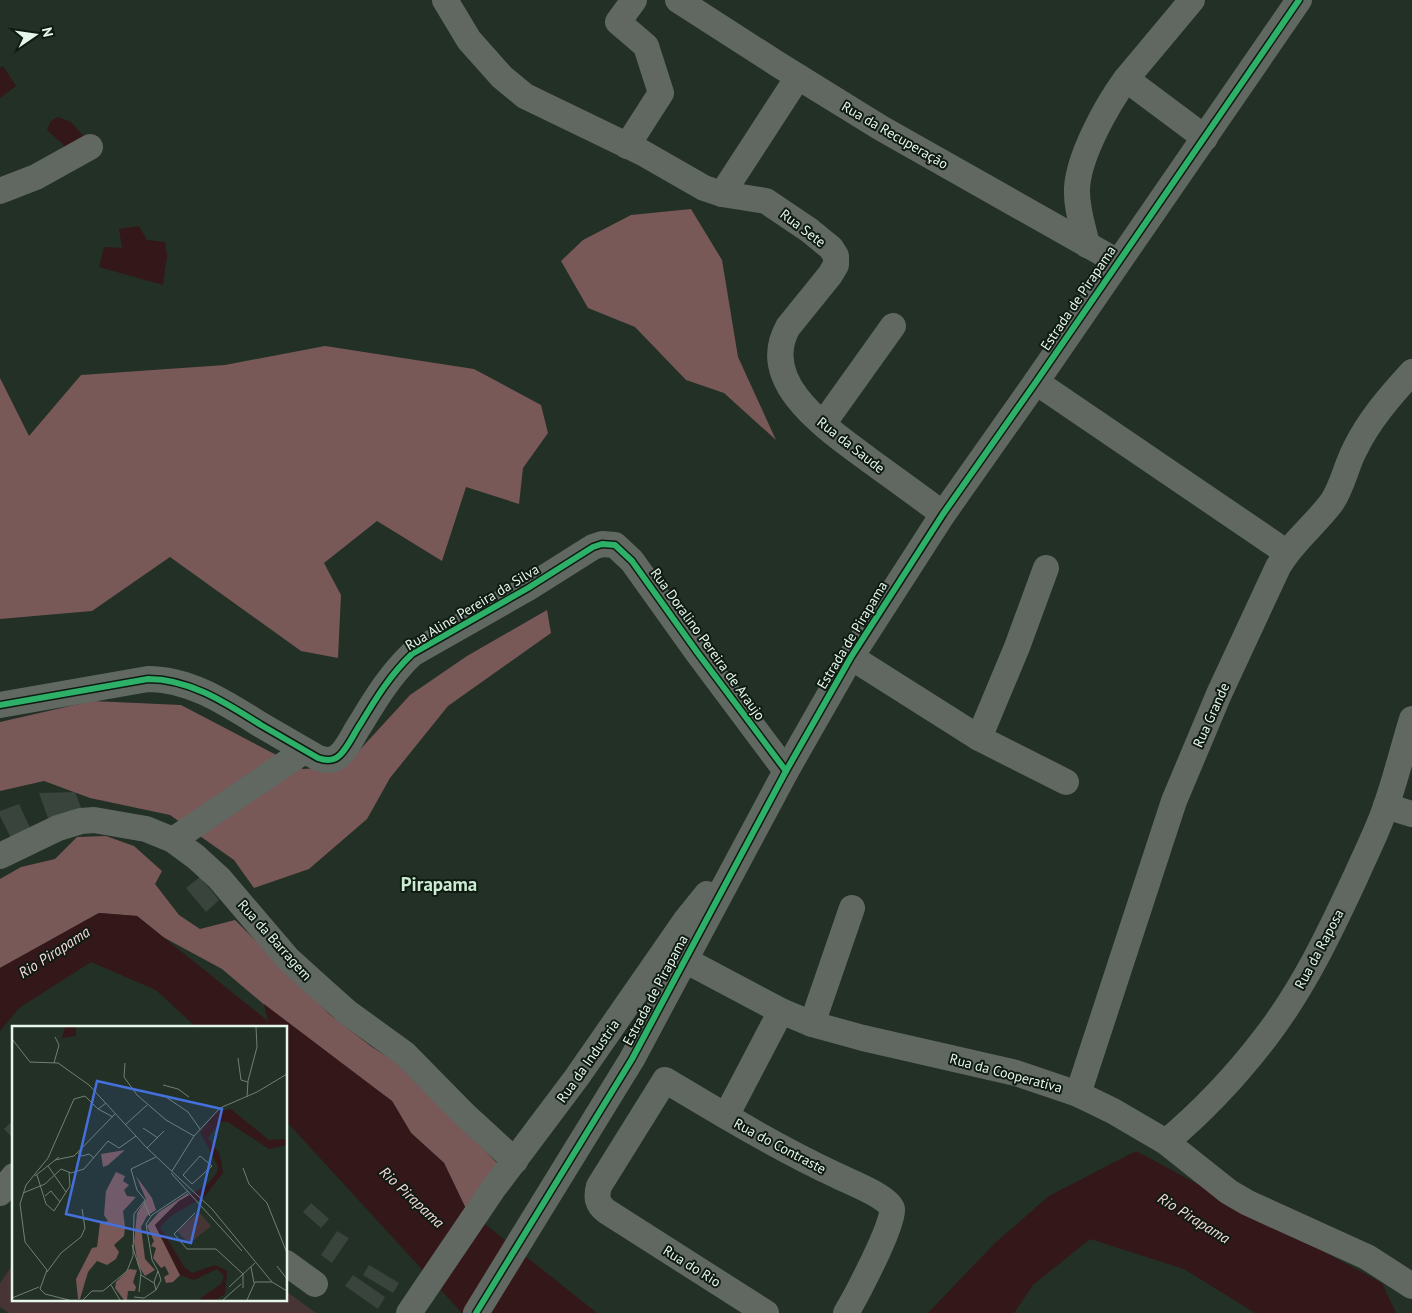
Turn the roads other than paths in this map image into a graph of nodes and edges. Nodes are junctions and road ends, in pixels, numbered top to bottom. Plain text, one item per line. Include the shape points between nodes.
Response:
1 (445, 0) edge
2 (634, 0) edge
3 (678, 0) edge
4 (1192, 0) edge
5 (1298, 0) edge
6 (798, 77) junction
7 (1126, 79) junction
8 (1204, 138) junction
9 (627, 146) junction
10 (90, 147) dead end
11 (0, 191) edge
12 (722, 194) junction
13 (1087, 245) junction
14 (1118, 262) junction
15 (893, 326) dead end
16 (780, 359) joint
17 (1412, 372) edge
18 (1036, 382) junction
19 (823, 424) junction
20 (943, 514) junction
21 (602, 544) joint
22 (1286, 552) junction
23 (1046, 568) dead end
24 (851, 657) junction
25 (0, 705) edge
26 (1412, 719) edge
27 (978, 738) junction
28 (304, 751) junction
29 (786, 771) junction
30 (1066, 782) dead end
31 (1386, 806) junction
32 (1412, 814) edge
33 (173, 840) junction
34 (0, 856) edge
35 (737, 861) joint
36 (852, 908) dead end
37 (676, 956) junction
38 (781, 1011) junction
39 (812, 1024) junction
40 (665, 1080) joint
41 (1078, 1094) junction
42 (726, 1116) junction
43 (1166, 1142) junction
44 (515, 1161) junction
45 (12, 1178) edge
46 (0, 1193) edge
47 (288, 1264) edge
48 (315, 1284) dead end
49 (1412, 1286) edge
50 (409, 1313) edge
51 (476, 1313) edge
52 (766, 1313) edge
53 (846, 1313) edge

1 - 9 street, Rua Sete via 469,40 513,88
2 - 9 street via 618,22 646,46 661,93
3 - 6 street, Rua da Recuperação
4 - 7 street
5 - 8 street, Estrada de Pirapama
6 - 12 street
6 - 13 street, Rua da Recuperação
7 - 8 street
7 - 13 street via 1106,110 1079,175 1078,204
8 - 14 street, Estrada de Pirapama
9 - 12 street, Rua Sete via 690,181
10 - 11 street via 36,177
12 - 16 street, Rua Sete via 766,201 821,239 836,256 836,265 830,275 783,336
13 - 14 street, Rua da Recuperação
14 - 18 street, Estrada de Pirapama
15 - 19 street
16 - 19 street, Rua da Saude via 792,390 802,405
17 - 22 street, Rua Grande via 1363,433 1342,486 1332,502
18 - 20 street, Estrada de Pirapama
18 - 22 street
19 - 20 street, Rua da Saude
20 - 24 street, Estrada de Pirapama
21 - 28 street, Rua Aline Pereira da Silva via 412,654 387,682 339,756 323,760
21 - 29 street, Rua Doralino Pereira de Araujo via 615,545 632,561
22 - 41 street, Rua Grande via 1166,820
23 - 27 street via 1018,647
24 - 27 street
24 - 29 street, Estrada de Pirapama
25 - 28 street, Rua Aline Pereira da Silva via 148,678 162,679 218,699
26 - 31 street, Rua da Raposa
27 - 30 street
28 - 33 street
29 - 35 street, Estrada de Pirapama
31 - 32 street
31 - 43 street, Rua da Raposa via 1340,910 1287,1007 1236,1074
33 - 34 street, Rua da Barragem via 146,829 81,821 58,828
33 - 44 street, Rua da Barragem via 219,878 288,959 347,1012 406,1054
35 - 37 street, Rua da Industria via 698,905
36 - 39 street
37 - 38 street, Rua da Cooperativa
37 - 44 street, Rua da Industria via 572,1084
37 - 51 street, Estrada de Pirapama via 632,1059
38 - 39 street, Rua da Cooperativa
38 - 42 street
39 - 41 street, Rua da Cooperativa via 1016,1073
40 - 42 street, Rua do Contraste
40 - 52 street, Rua do Rio via 599,1186 598,1201 617,1219
41 - 43 street, Rua da Cooperativa
42 - 53 street, Rua do Contraste via 890,1205 893,1212 888,1229
43 - 49 street, Rua da Cooperativa via 1229,1192 1367,1257
44 - 50 street, Rua da Industria
45 - 46 street
47 - 48 street

